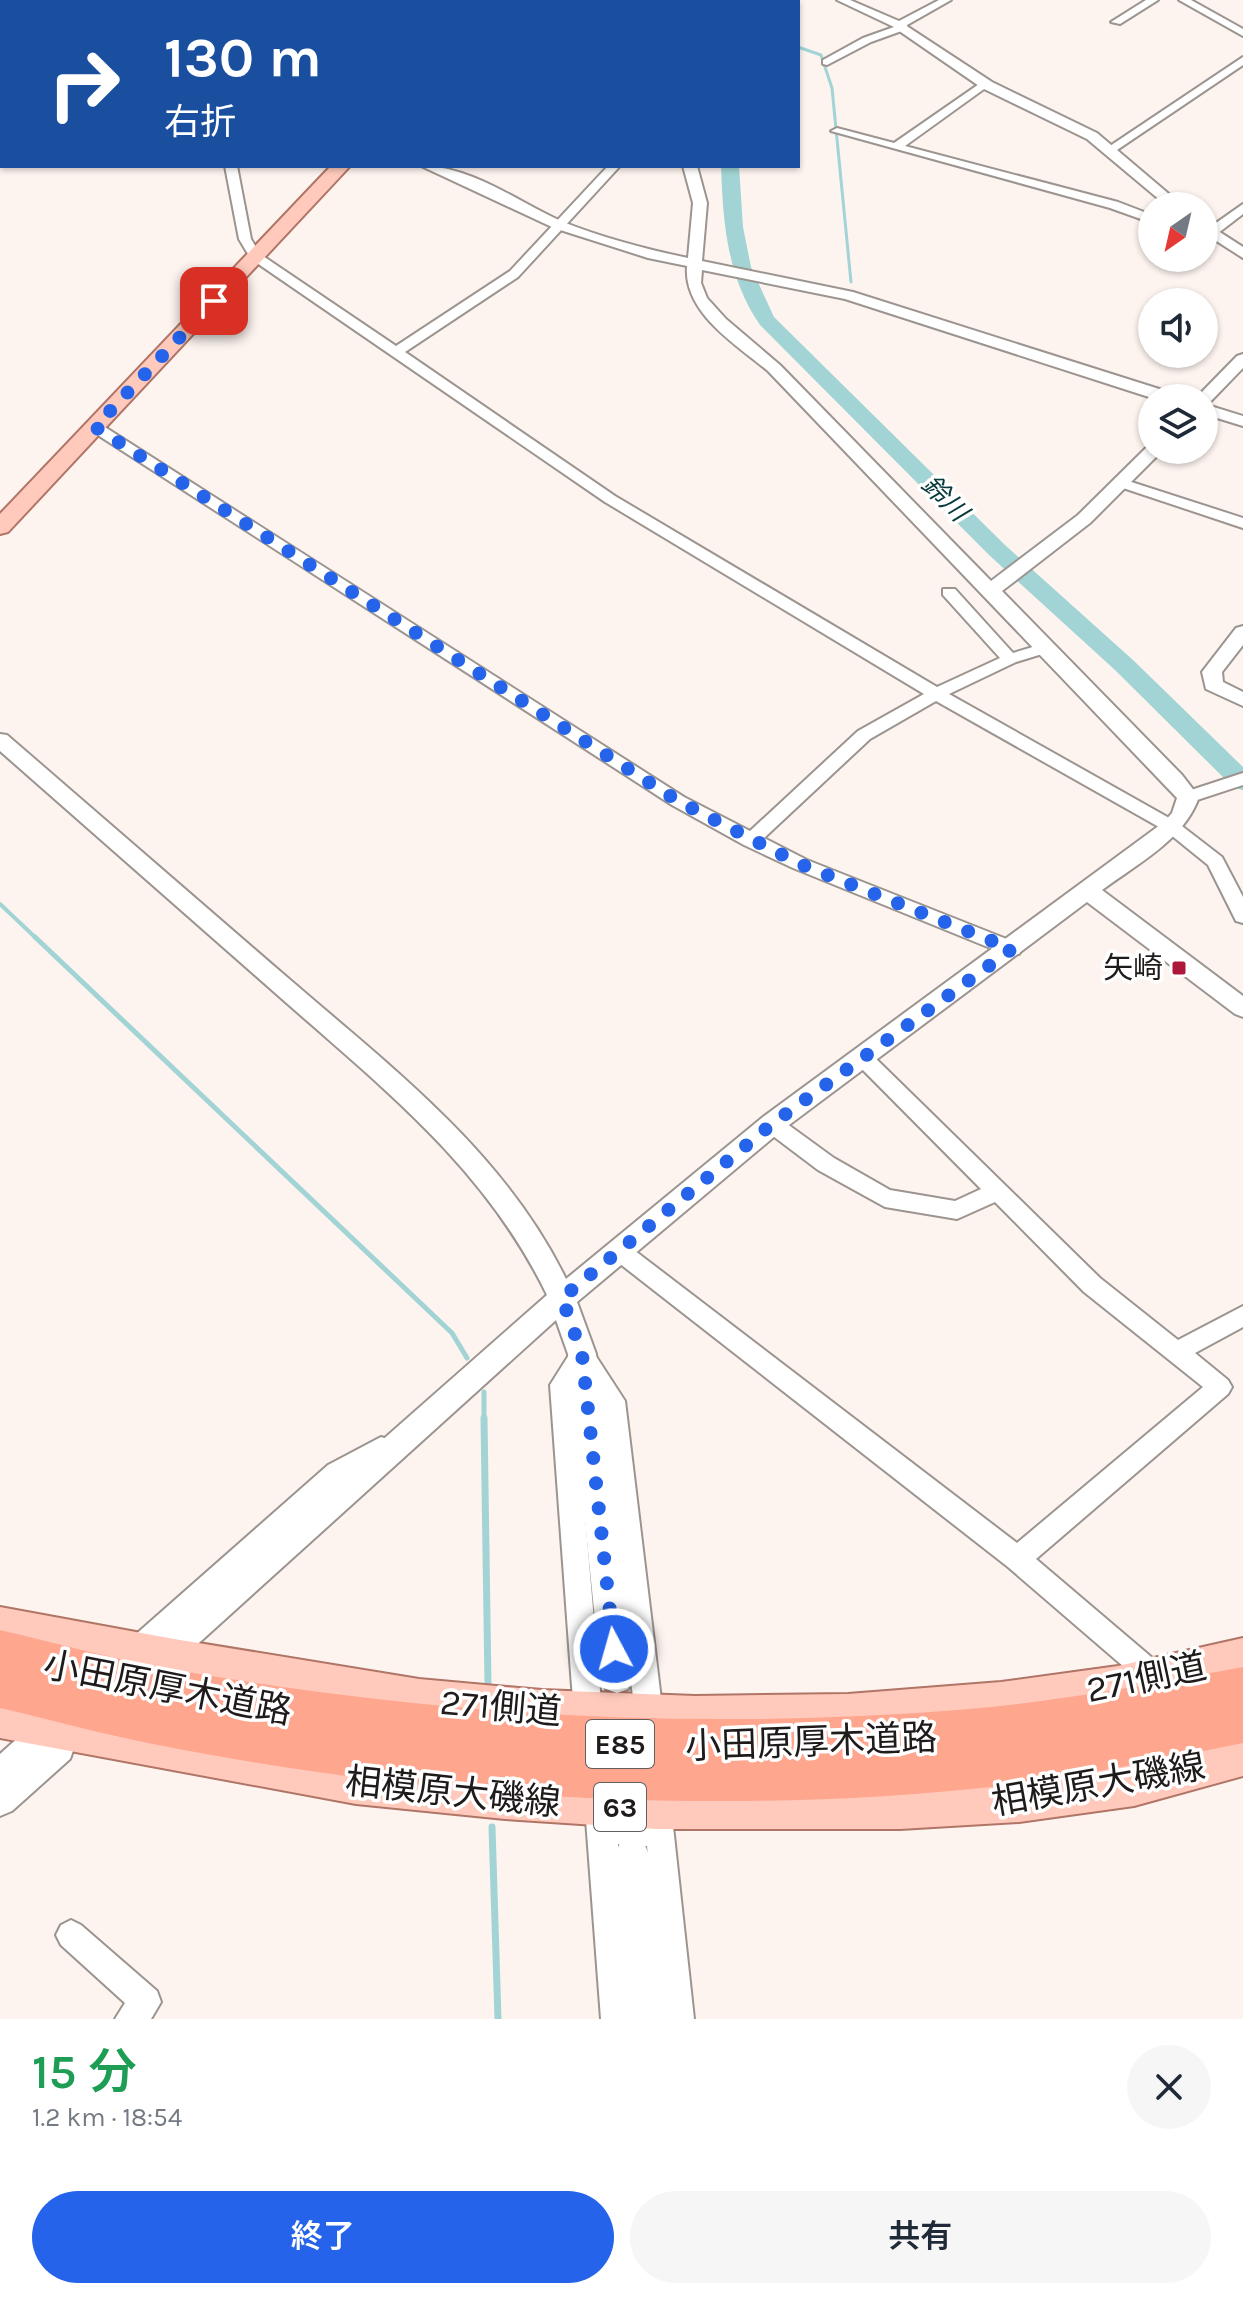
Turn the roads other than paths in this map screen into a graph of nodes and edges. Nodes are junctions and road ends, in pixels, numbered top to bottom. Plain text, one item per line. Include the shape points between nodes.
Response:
1 (842, 0) edge
2 (915, 0) edge
3 (1153, 0) edge
4 (1184, 0) edge
5 (941, 3) edge
6 (1116, 22) dead end
7 (901, 26) junction
8 (1243, 33) edge
9 (1243, 60) edge
10 (827, 62) dead end
11 (986, 84) junction
12 (837, 131) dead end
13 (896, 147) junction
14 (1110, 150) junction
15 (231, 168) edge
16 (339, 168) edge
17 (434, 168) edge
18 (612, 168) edge
19 (691, 168) edge
20 (1160, 192) edge
21 (1243, 208) edge
22 (1138, 214) edge
23 (1218, 222) edge
24 (559, 225) junction
25 (1218, 235) edge
26 (1243, 254) edge
27 (255, 256) junction
28 (702, 265) junction
29 (396, 352) junction
30 (1243, 359) edge
31 (1218, 384) edge
32 (1138, 388) edge
33 (1218, 413) edge
34 (1243, 421) edge
35 (95, 427) junction
36 (1140, 464) edge
37 (1122, 483) junction
38 (1243, 523) edge
39 (0, 527) edge
40 (993, 588) junction
41 (949, 592) dead end
42 (1243, 632) edge
43 (1046, 648) junction
44 (1010, 659) junction
45 (936, 694) junction
46 (1243, 700) edge
47 (0, 740) edge
48 (1243, 779) edge
49 (1188, 797) junction
50 (1172, 827) junction
51 (750, 841) junction
52 (1086, 890) junction
53 (1243, 916) edge
54 (1012, 949) junction
55 (1243, 1008) edge
56 (863, 1058) junction
57 (772, 1124) junction
58 (998, 1191) junction
59 (618, 1250) junction
60 (562, 1298) junction
61 (1243, 1316) edge
62 (1174, 1353) junction
63 (582, 1354) junction
64 (414, 1430) junction
65 (1017, 1559) junction
66 (0, 1625) edge
67 (179, 1640) dead end
68 (135, 1652) junction
69 (0, 1653) edge
70 (1243, 1657) edge
71 (1154, 1676) junction
72 (617, 1678) dead end
73 (0, 1685) edge
74 (1243, 1690) edge
75 (587, 1698) junction
76 (648, 1703) junction
77 (0, 1718) edge
78 (1243, 1719) edge
79 (54, 1738) junction
80 (1243, 1756) edge
81 (0, 1773) edge
82 (0, 1799) edge
83 (630, 1829) junction
84 (71, 1935) dead end
85 (130, 2019) edge
86 (616, 2019) edge
87 (648, 2019) edge
88 (679, 2019) edge

1 - 7 street
2 - 5 street
3 - 6 street
4 - 8 street
5 - 7 street
7 - 10 street
7 - 11 street
9 - 14 street
11 - 13 street
11 - 14 street
12 - 13 street
13 - 22 street
14 - 20 street
15 - 27 street via 245,239
16 - 27 main road
17 - 24 street
18 - 24 street
19 - 28 street via 700,203
21 - 23 street
24 - 28 street
24 - 29 street via 514,274
25 - 26 street
27 - 29 street
27 - 35 main road
28 - 32 street via 848,295
28 - 40 street via 693,283 710,312 774,368
29 - 45 street via 610,499
30 - 31 street
33 - 34 street
35 - 39 main road
35 - 51 street via 578,738
36 - 37 street
37 - 38 street
37 - 40 street
40 - 43 street
41 - 44 street
42 - 46 street via 1212,672 1213,685
43 - 44 street
43 - 49 street
44 - 45 street
45 - 50 street
45 - 51 street via 864,735
47 - 60 street via 436,1120 507,1202
48 - 49 street
49 - 50 street
50 - 52 street
50 - 53 street via 1215,861
51 - 54 street
52 - 54 street
52 - 55 street
54 - 56 street
56 - 57 street
56 - 58 street
57 - 58 street via 885,1198 957,1210
57 - 59 street
58 - 62 street via 1092,1285
59 - 60 street
59 - 65 street
60 - 63 street
60 - 64 street
61 - 62 street
62 - 65 street via 1220,1387
63 - 72 street
63 - 75 street via 562,1385
63 - 76 street via 613,1401
64 - 67 street
64 - 68 street via 337,1473
65 - 71 street
66 - 68 main road, 271側道
68 - 75 main road, 271側道 via 463,1704
69 - 74 highway, 小田原厚木道路 / E85 via 152,1689 350,1721 503,1738 669,1747 885,1742 1026,1729
70 - 71 main road, 271側道
71 - 76 main road, 271側道 via 1079,1692 878,1712
73 - 78 highway, 小田原厚木道路 / E85 via 143,1718 348,1751 505,1769 666,1777 909,1770 1073,1753
75 - 76 main road, 271側道
77 - 79 main road, 相模原大磯線 / 63
79 - 81 street
79 - 82 street
79 - 83 main road, 相模原大磯線 / 63
80 - 83 main road, 相模原大磯線 / 63 via 1134,1785 1019,1801
83 - 86 street
83 - 87 street
83 - 88 street
84 - 85 street via 146,2002

